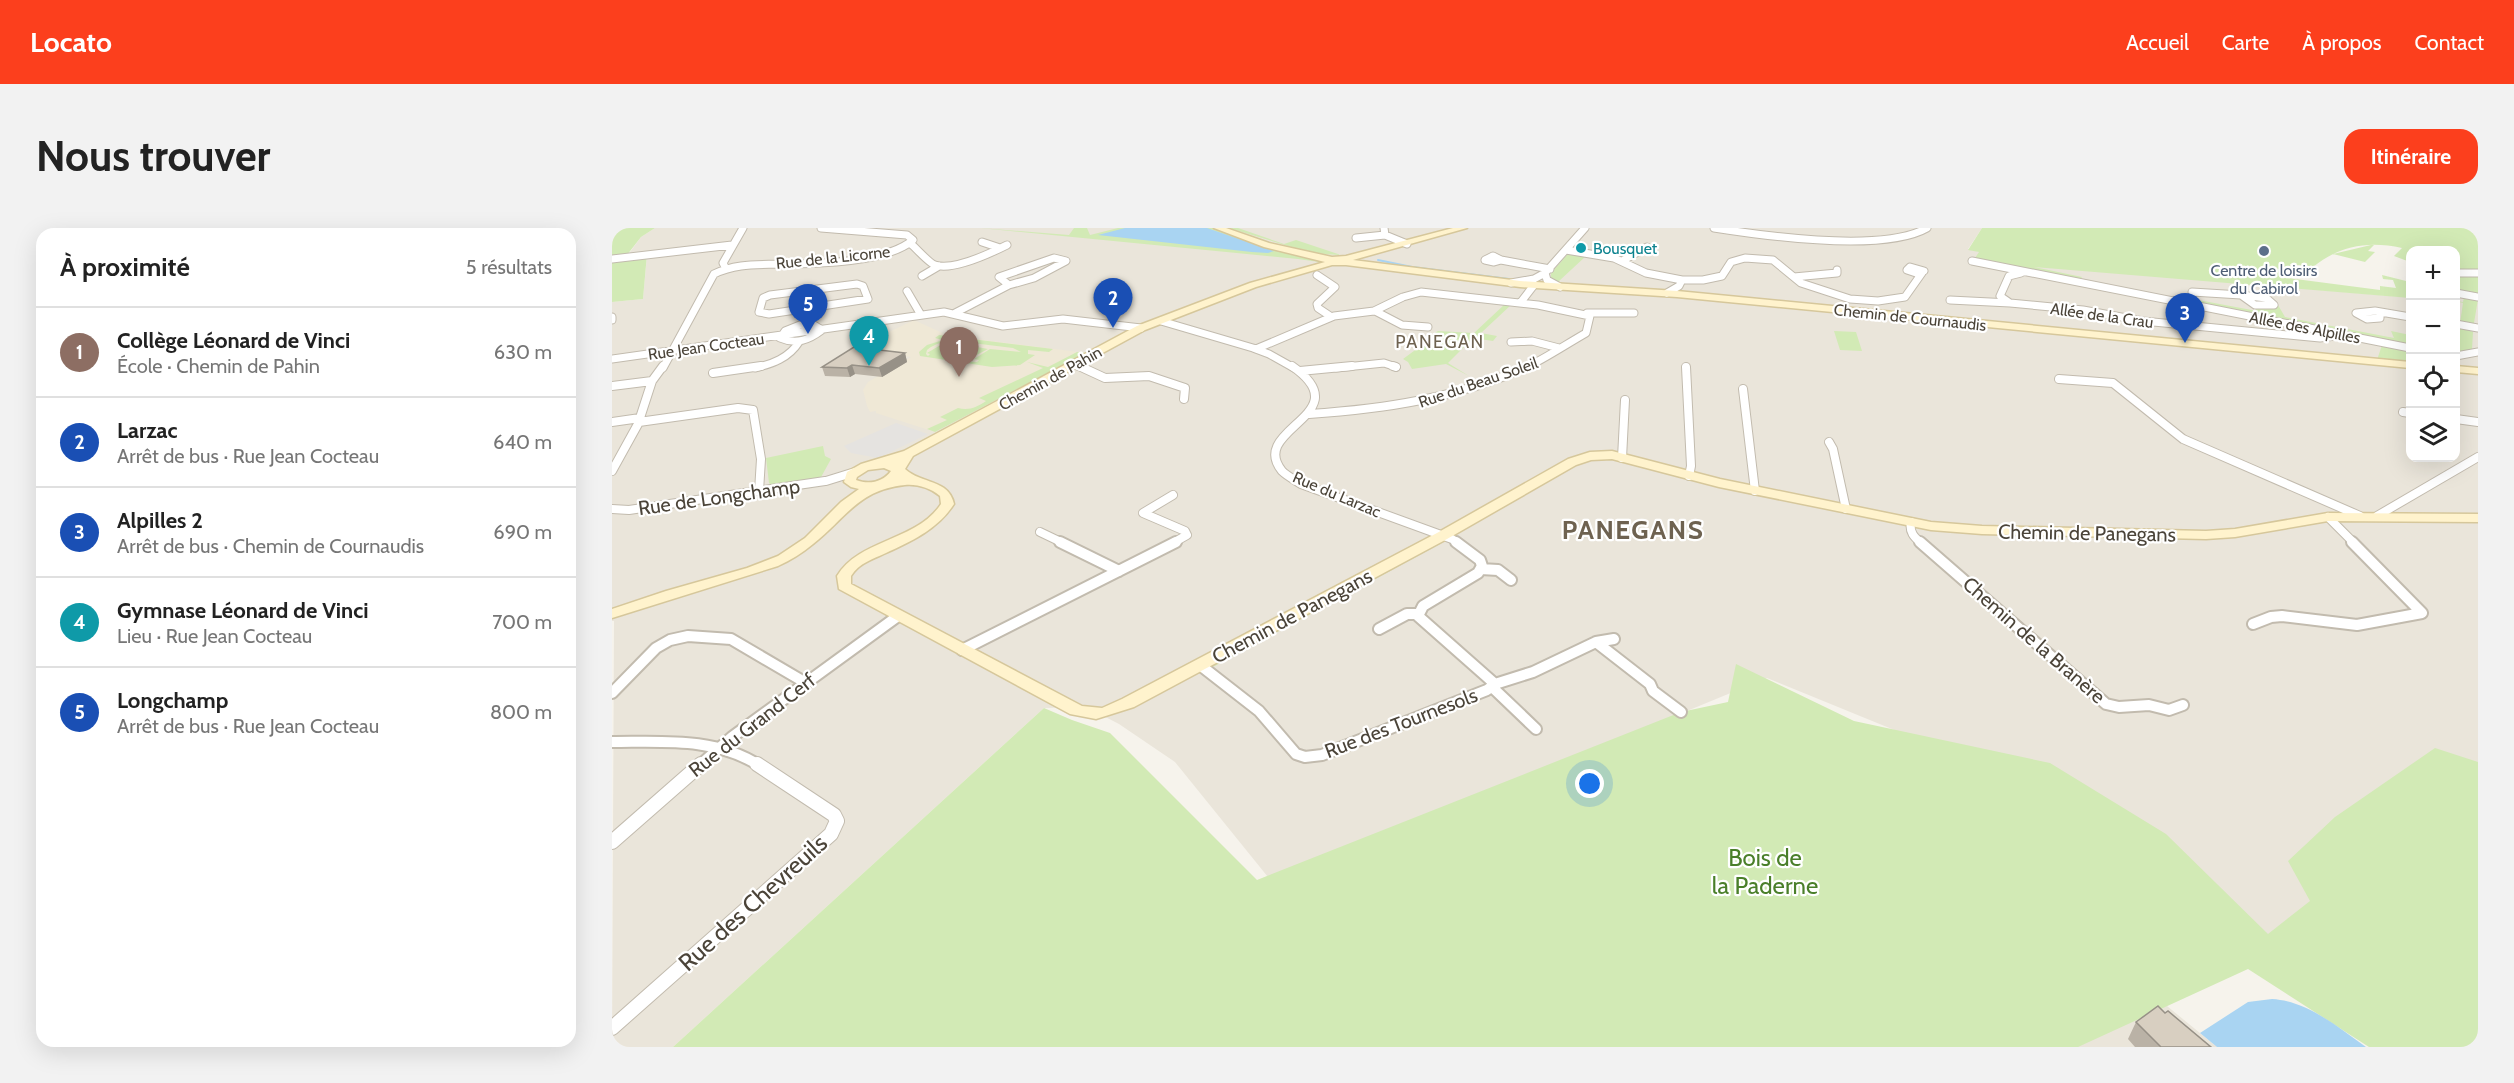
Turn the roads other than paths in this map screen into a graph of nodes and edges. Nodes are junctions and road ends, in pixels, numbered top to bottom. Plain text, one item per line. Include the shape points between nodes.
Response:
1 (743, 228) edge
2 (821, 228) edge
3 (1218, 228) edge
4 (1462, 228) edge
5 (1585, 228) edge
6 (1714, 228) edge
7 (1927, 228) edge
8 (1384, 231) edge
9 (1356, 238) dead end
10 (981, 242) dead end
11 (911, 244) junction
12 (1407, 244) junction
13 (732, 245) junction
14 (1647, 247) dead end
15 (900, 250) junction
16 (1566, 250) junction
17 (921, 253) junction
18 (1371, 254) junction
19 (612, 259) edge
20 (1502, 260) dead end
21 (1331, 261) junction
22 (1346, 261) junction
23 (1622, 261) junction
24 (1972, 261) dead end
25 (939, 266) junction
26 (726, 269) junction
27 (1838, 270) dead end
28 (1410, 271) junction
29 (1922, 273) dead end
30 (2021, 273) junction
31 (2460, 273) edge
32 (2478, 273) edge
33 (1547, 274) junction
34 (1317, 275) dead end
35 (922, 276) dead end
36 (1794, 277) junction
37 (1533, 283) junction
38 (1010, 285) junction
39 (1560, 287) junction
40 (1676, 288) junction
41 (907, 291) dead end
42 (2192, 292) junction
43 (2460, 294) edge
44 (2240, 295) dead end
45 (2478, 297) edge
46 (1950, 300) dead end
47 (2166, 300) junction
48 (1521, 302) junction
49 (2010, 303) junction
50 (2199, 306) junction
51 (806, 309) junction
52 (1375, 311) junction
53 (955, 313) junction
54 (1587, 313) junction
55 (1634, 313) dead end
56 (2380, 313) dead end
57 (921, 315) junction
58 (1330, 316) junction
59 (2406, 316) edge
60 (1161, 321) junction
61 (802, 324) junction
62 (2460, 325) edge
63 (1428, 327) dead end
64 (2478, 327) edge
65 (822, 330) junction
66 (1137, 331) junction
67 (2336, 334) junction
68 (780, 336) junction
69 (799, 342) junction
70 (1510, 342) dead end
71 (2406, 347) edge
72 (1559, 348) junction
73 (1256, 349) junction
74 (671, 351) junction
75 (2478, 352) edge
76 (2460, 355) edge
77 (612, 358) edge
78 (1073, 364) junction
79 (2406, 365) edge
80 (1396, 367) dead end
81 (1686, 367) dead end
82 (2460, 370) edge
83 (1300, 371) junction
84 (2478, 372) edge
85 (713, 373) dead end
86 (2060, 378) dead end
87 (652, 381) junction
88 (612, 386) edge
89 (1743, 389) dead end
90 (1184, 399) dead end
91 (1625, 400) dead end
92 (1309, 414) junction
93 (639, 420) junction
94 (2460, 420) edge
95 (612, 422) edge
96 (2478, 422) edge
97 (1829, 442) dead end
98 (908, 454) junction
99 (2478, 457) edge
100 (1622, 458) junction
101 (878, 465) junction
102 (898, 470) junction
103 (612, 471) edge
104 (1689, 476) junction
105 (853, 480) junction
106 (914, 481) junction
107 (825, 482) dead end
108 (881, 484) junction
109 (759, 491) junction
110 (1755, 491) junction
111 (1173, 495) dead end
112 (850, 500) junction
113 (612, 509) edge
114 (1846, 509) junction
115 (2360, 516) junction
116 (2377, 516) junction
117 (2328, 517) junction
118 (2478, 518) edge
119 (1911, 522) junction
120 (1040, 532) dead end
121 (1442, 536) junction
122 (1481, 569) junction
123 (1119, 571) junction
124 (1510, 580) dead end
125 (612, 614) edge
126 (1418, 614) junction
127 (898, 616) junction
128 (2253, 624) dead end
129 (1379, 629) dead end
130 (1614, 639) dead end
131 (1596, 642) junction
132 (962, 650) junction
133 (1200, 665) junction
134 (806, 683) junction
135 (1494, 686) junction
136 (612, 693) edge
137 (2183, 705) dead end
138 (1681, 712) dead end
139 (1536, 729) dead end
140 (612, 742) edge
141 (720, 747) junction
142 (612, 842) edge
143 (612, 1028) edge

1 - 13 street
2 - 11 street, Rue de la Licorne via 906,236 912,238
3 - 21 street
4 - 12 street
5 - 16 street
6 - 7 street via 1788,237 1869,240 1912,237
8 - 9 street
8 - 12 street
10 - 25 street via 1003,247
11 - 15 street, Rue de la Licorne
11 - 17 street
12 - 18 street
13 - 19 street
13 - 26 street via 722,265
14 - 23 street
15 - 17 street
15 - 26 street, Rue de la Licorne
16 - 23 street
16 - 33 street
17 - 25 street
18 - 22 street
18 - 28 street, Chemin de Cournaudis via 1371,262
20 - 33 street
21 - 22 street
21 - 60 street, Chemin de Pahin via 1253,285
22 - 28 street, Chemin de Cournaudis
23 - 40 street
24 - 30 street, Allée des Alpilles
25 - 35 street
26 - 74 street via 713,276
27 - 36 street
28 - 37 street, Chemin de Cournaudis
29 - 36 street via 1905,297 1878,301 1850,299
30 - 47 street, Allée des Alpilles
30 - 49 street via 2010,275 2000,296
31 - 32 street
33 - 37 street
33 - 39 street
34 - 58 street via 1335,287 1317,304
36 - 40 street via 1777,261 1750,258 1733,261 1719,278
37 - 39 street, Chemin de Cournaudis
37 - 48 street
38 - 38 street via 1034,278 1066,261 1054,258 999,277
38 - 53 street
39 - 40 street, Chemin de Cournaudis
40 - 79 street, Chemin de Cournaudis
41 - 57 street
42 - 44 street, Allée des Alpilles
42 - 47 street, Allée des Alpilles
42 - 50 street via 2188,294 2189,300
43 - 45 street
46 - 49 street, Allée de la Crau
47 - 50 street, Allée des Alpilles
48 - 52 street via 1422,292
48 - 54 street
49 - 67 street, Allée de la Crau via 2319,338
50 - 67 street, Allée des Alpilles
51 - 51 street via 859,302 869,297 863,286 857,284 774,294 763,298 759,312
51 - 61 street
52 - 58 street
52 - 63 street via 1402,325
53 - 57 street, Rue Jean Cocteau
53 - 66 street, Rue Jean Cocteau via 1003,326 1063,319
54 - 55 street
54 - 72 street, Rue du Beau Soleil via 1587,333
56 - 59 street
57 - 65 street, Rue Jean Cocteau
58 - 73 street
60 - 66 street, Chemin de Pahin
60 - 73 street
61 - 65 street
61 - 68 street
62 - 64 street
65 - 68 street, Rue Jean Cocteau
65 - 69 street
66 - 78 street, Chemin de Pahin
67 - 71 street, Allée des Alpilles
68 - 69 street via 785,341
68 - 74 street, Rue Jean Cocteau
69 - 85 street via 765,366
70 - 72 street via 1527,340
72 - 92 street, Rue du Beau Soleil via 1542,360 1442,397 1381,409
73 - 83 street
74 - 77 street, Rue Jean Cocteau
74 - 87 street
75 - 76 street
78 - 90 street via 1105,378 1151,376 1185,388
78 - 98 street, Chemin de Pahin
80 - 83 street via 1384,363
81 - 104 street
82 - 84 street
83 - 92 street via 1315,397
86 - 115 street, Chemin de Panegans via 2113,383 2182,439
87 - 88 street
87 - 93 street
89 - 110 street
91 - 100 street
92 - 121 street, Rue du Larzac via 1277,443 1275,458 1282,471 1301,483
93 - 95 street
93 - 103 street
93 - 109 street via 738,408 753,410 761,459
94 - 96 street
97 - 114 street
98 - 101 street, Chemin de Pahin
98 - 102 street
99 - 116 street
100 - 104 street, Chemin de Panegans
100 - 121 street, Chemin de Panegans via 1597,455 1572,462
101 - 102 street
101 - 105 street, Chemin de Pahin
102 - 106 street, Chemin de Panegans
102 - 108 street via 894,478
104 - 110 street, Chemin de Panegans
105 - 108 street, Chemin de Panegans via 866,487
105 - 112 street via 855,490
106 - 108 street, Chemin de Panegans
106 - 127 street, Chemin de Panegans via 945,494 949,504 945,511 929,525 858,561 843,579 846,587
107 - 109 street, Rue de Longchamp
108 - 112 street
109 - 113 street, Rue de Longchamp
110 - 114 street, Chemin de Panegans
111 - 123 street via 1143,513 1185,531 1186,536
112 - 125 street via 801,547 778,561
114 - 119 street, Chemin de Panegans
115 - 116 street, Chemin de Panegans
115 - 117 street, Chemin de Panegans
116 - 118 street, Chemin de Panegans
117 - 119 street, Chemin de Panegans via 2206,535 1982,530
117 - 128 street via 2422,613 2360,625 2282,616
119 - 137 street, Chemin de la Branère via 1914,537 2106,704 2149,705 2169,710
120 - 123 street
121 - 122 street via 1456,541 1480,560
121 - 133 street, Chemin de Panegans
122 - 124 street via 1498,570
122 - 126 street via 1423,606
123 - 132 street
126 - 129 street via 1407,614
126 - 135 street, Rue des Tournesols
127 - 132 street, Chemin de Panegans
127 - 134 street, Rue du Grand Cerf
130 - 131 street
131 - 135 street
131 - 138 street
132 - 133 street, Chemin de Panegans via 1086,714 1119,707
133 - 135 street, Rue des Tournesols via 1259,711 1290,750 1305,757 1322,755
134 - 136 street via 732,639 688,636 656,648
134 - 141 street, Rue du Grand Cerf
135 - 139 street
140 - 141 street, Rue des Chevreuils
141 - 142 street, Rue du Grand Cerf
141 - 143 street, Rue des Chevreuils via 743,755 834,815 836,827

